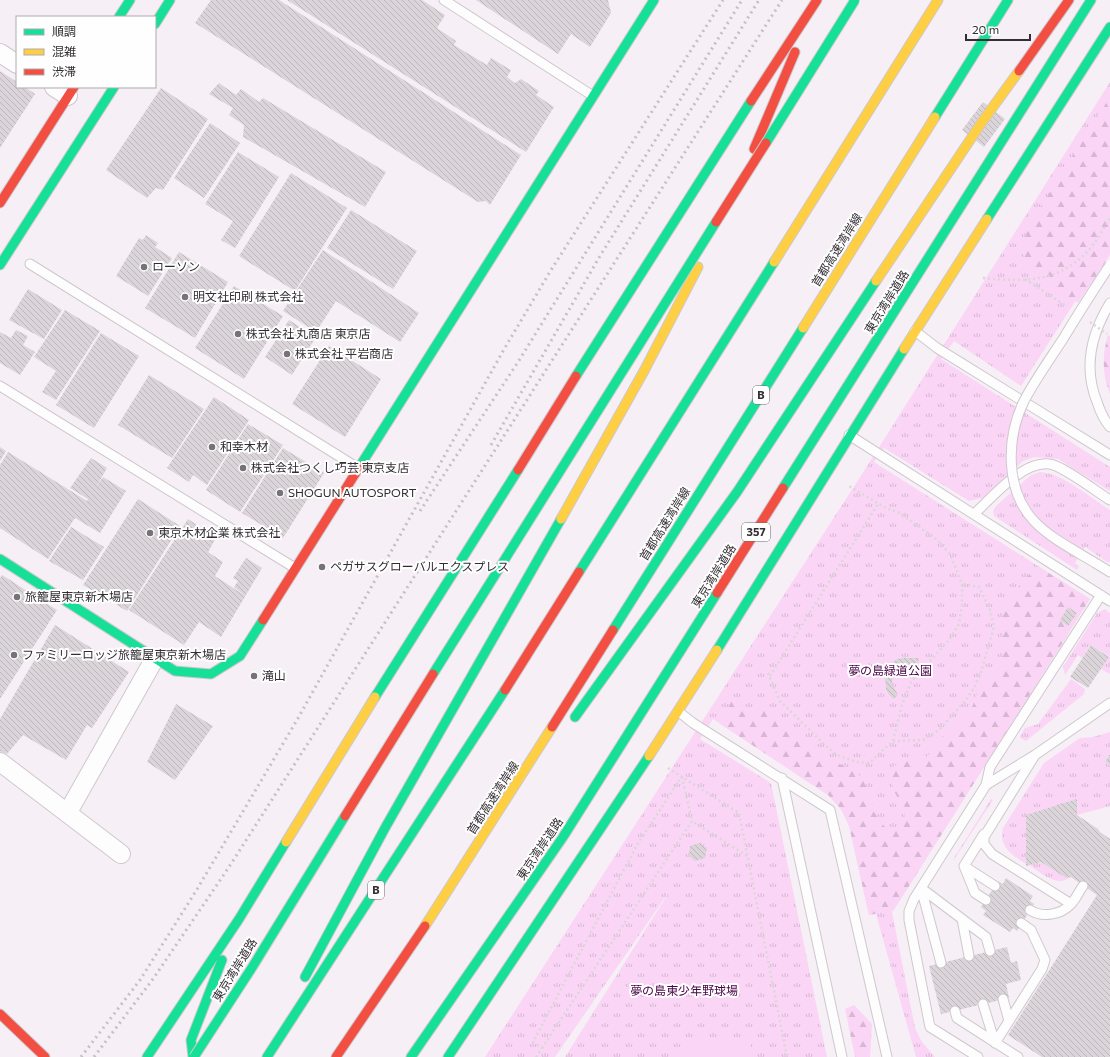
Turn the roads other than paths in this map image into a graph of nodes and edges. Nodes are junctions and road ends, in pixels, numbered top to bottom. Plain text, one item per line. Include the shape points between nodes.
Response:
1 (130, 0) edge
2 (170, 0) edge
3 (444, 0) edge
4 (654, 0) edge
5 (817, 0) edge
6 (855, 0) edge
7 (938, 0) edge
8 (1008, 0) edge
9 (1069, 0) edge
10 (1092, 0) edge
11 (120, 16) edge
12 (156, 22) edge
13 (802, 25) junction
14 (1110, 27) edge
15 (0, 53) edge
16 (16, 63) edge
17 (113, 88) edge
18 (65, 90) edge
19 (593, 96) junction
20 (0, 202) edge
21 (30, 264) dead end
22 (0, 265) edge
23 (1110, 265) edge
24 (1110, 303) edge
25 (915, 331) junction
26 (0, 386) edge
27 (1110, 427) edge
28 (849, 435) junction
29 (1110, 455) edge
30 (358, 468) junction
31 (1110, 500) edge
32 (974, 514) junction
33 (0, 559) edge
34 (295, 568) junction
35 (1110, 572) edge
36 (1100, 595) junction
37 (1110, 601) edge
38 (155, 658) junction
39 (1110, 703) edge
40 (679, 712) junction
41 (570, 724) dead end
42 (545, 754) dead end
43 (1035, 755) junction
44 (0, 762) edge
45 (782, 778) junction
46 (986, 785) junction
47 (513, 789) junction
48 (68, 812) junction
49 (986, 831) junction
50 (121, 854) dead end
51 (964, 866) junction
52 (994, 886) dead end
53 (1083, 886) dead end
54 (921, 888) junction
55 (986, 900) dead end
56 (1071, 904) junction
57 (1030, 910) dead end
58 (239, 919) junction
59 (962, 919) junction
60 (1021, 923) dead end
61 (990, 951) dead end
62 (969, 956) dead end
63 (941, 963) dead end
64 (1003, 999) dead end
65 (983, 1004) dead end
66 (955, 1011) dead end
67 (0, 1014) edge
68 (1009, 1021) junction
69 (288, 1025) junction
70 (995, 1043) junction
71 (45, 1057) edge
72 (147, 1057) edge
73 (193, 1057) edge
74 (267, 1057) edge
75 (336, 1057) edge
76 (411, 1057) edge
77 (448, 1057) edge
78 (842, 1057) edge
79 (887, 1057) edge
80 (978, 1057) edge
81 (1018, 1057) edge

1 - 11 main road
2 - 12 main road
3 - 19 lane
4 - 19 main road
5 - 13 main road
6 - 73 main road, 東京湾岸道路, bridge via 436,668 253,966
7 - 69 main road, B via 465,754
8 - 47 main road, 首都高速湾岸線 / B
9 - 41 main road via 982,122 737,492
10 - 76 main road, 東京湾岸道路 / 357 via 563,837
13 - 58 main road via 672,224
13 - 69 main road via 795,52 780,89 719,226 644,371 345,900 301,986
14 - 25 main road, 357
15 - 16 street
17 - 22 main road
18 - 20 main road
19 - 30 main road
21 - 30 lane
23 - 35 lane, bridge via 1024,402 1012,439 1011,459 1018,496 1034,520 1044,531
24 - 27 lane via 1100,318 1089,358 1090,379 1095,398
25 - 28 main road, 357
25 - 29 lane via 938,348
26 - 34 lane
28 - 32 lane
28 - 40 main road, 357
30 - 34 main road
31 - 32 lane via 1060,468 1050,464 1034,465 1020,472
32 - 36 lane
33 - 38 main road
34 - 38 main road via 240,656 211,674 175,671
36 - 37 lane
36 - 46 lane via 990,767
38 - 48 street
39 - 43 lane
40 - 45 lane
40 - 77 main road, 357
42 - 47 main road
43 - 46 lane
43 - 49 lane
44 - 48 street
45 - 78 lane
45 - 79 lane via 830,810
46 - 54 lane
47 - 75 main road, 首都高速湾岸線 / B
48 - 50 street
49 - 51 lane
49 - 56 lane via 984,844 992,854
51 - 52 lane
51 - 55 lane via 975,893
53 - 56 lane
54 - 59 lane
54 - 63 lane
54 - 80 lane via 912,905 909,920 930,1027
56 - 57 lane via 1062,911 1050,914
58 - 72 main road
58 - 73 main road via 191,1040
59 - 61 lane via 986,937
59 - 62 lane
60 - 68 lane via 1032,930 1045,960
64 - 68 lane
65 - 70 lane
66 - 70 lane via 957,1018
67 - 71 main road
68 - 70 lane
69 - 74 main road, B
70 - 81 lane

